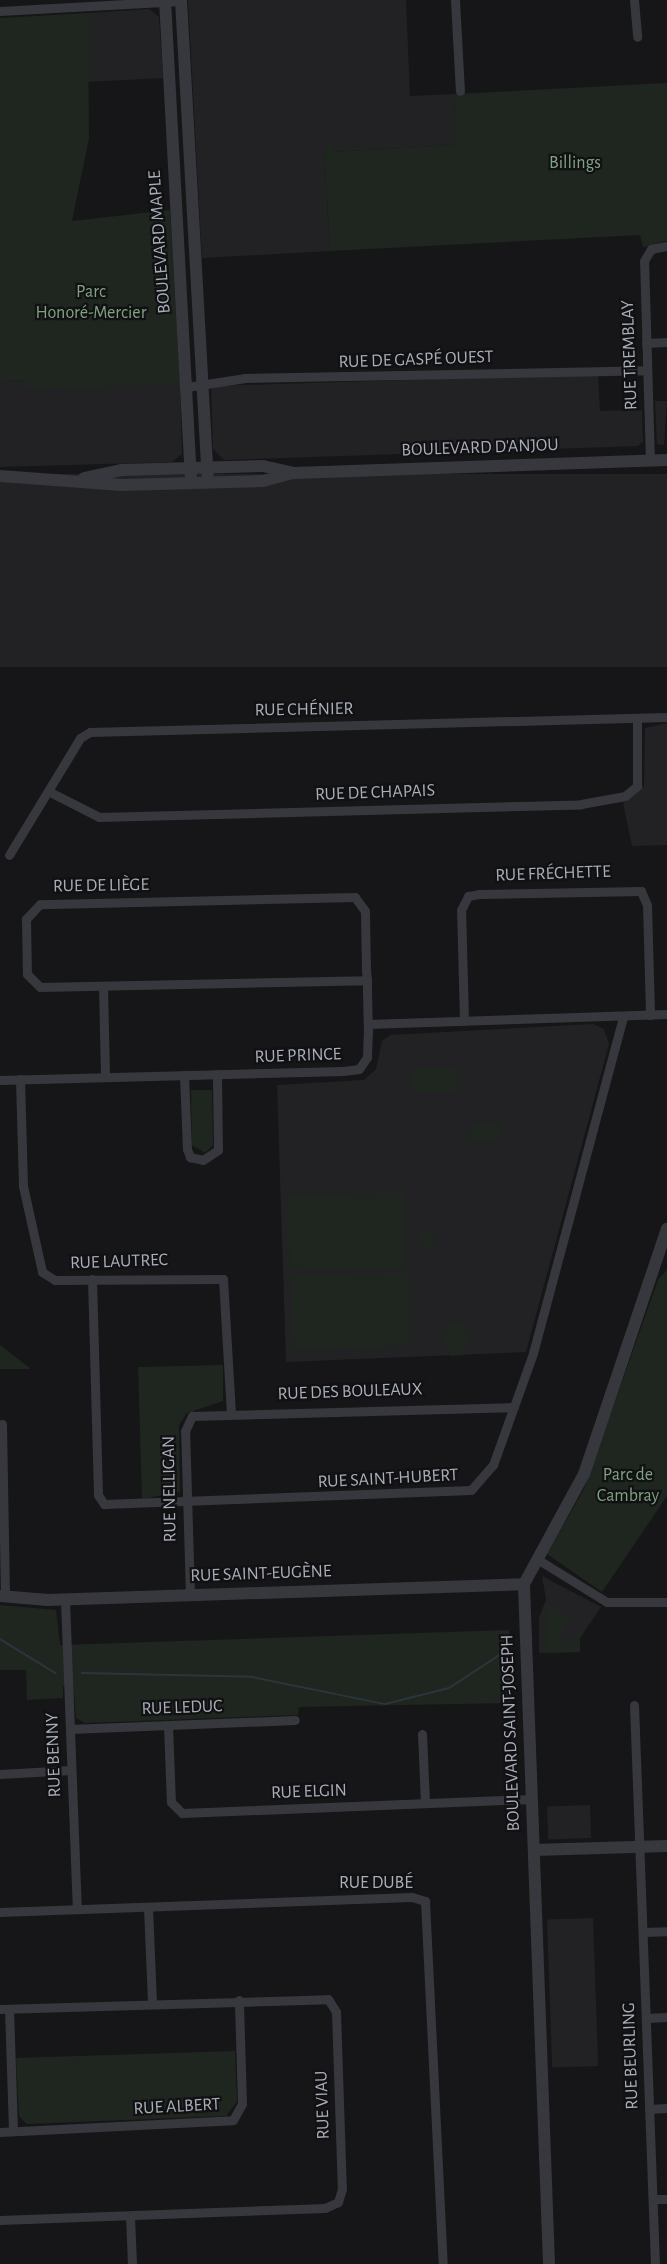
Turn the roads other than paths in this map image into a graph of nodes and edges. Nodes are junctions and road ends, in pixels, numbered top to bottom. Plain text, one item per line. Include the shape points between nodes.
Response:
1 (181, 0) edge
2 (455, 0) edge
3 (634, 0) edge
4 (165, 1) edge
5 (0, 11) edge
6 (637, 36) dead end
7 (184, 57) junction
8 (168, 58) junction
9 (460, 91) dead end
10 (189, 139) junction
11 (172, 140) junction
12 (174, 171) junction
13 (190, 171) junction
14 (195, 244) junction
15 (178, 245) junction
16 (667, 246) edge
17 (198, 292) junction
18 (181, 293) junction
19 (200, 336) junction
20 (184, 337) junction
21 (667, 342) edge
22 (646, 343) junction
23 (647, 370) junction
24 (202, 383) junction
25 (187, 387) junction
26 (667, 460) edge
27 (650, 461) junction
28 (207, 467) junction
29 (190, 468) junction
30 (294, 472) junction
31 (0, 476) edge
32 (84, 478) junction
33 (19, 480) junction
34 (208, 482) junction
35 (191, 483) junction
36 (0, 485) edge
37 (667, 717) edge
38 (637, 718) junction
39 (48, 791) junction
40 (9, 855) dead end
41 (367, 980) junction
42 (103, 987) junction
43 (667, 1014) edge
44 (650, 1015) junction
45 (623, 1016) junction
46 (464, 1022) junction
47 (368, 1024) junction
48 (217, 1074) junction
49 (184, 1075) junction
50 (105, 1077) junction
51 (20, 1079) junction
52 (0, 1080) edge
53 (667, 1229) edge
54 (663, 1262) edge
55 (92, 1279) junction
56 (514, 1407) junction
57 (231, 1412) junction
58 (189, 1419) joint
59 (2, 1424) dead end
60 (187, 1503) junction
61 (537, 1559) junction
62 (524, 1584) junction
63 (190, 1595) junction
64 (3, 1597) edge
65 (64, 1600) junction
66 (667, 1602) edge
67 (634, 1705) dead end
68 (295, 1720) dead end
69 (168, 1725) junction
70 (70, 1729) junction
71 (422, 1734) dead end
72 (71, 1770) junction
73 (0, 1774) edge
74 (532, 1799) junction
75 (425, 1803) junction
76 (667, 1846) edge
77 (639, 1847) junction
78 (534, 1850) junction
79 (148, 1907) junction
80 (77, 1909) junction
81 (0, 1912) edge
82 (667, 1931) edge
83 (643, 1932) junction
84 (238, 2000) junction
85 (152, 2003) junction
86 (5, 2009) edge
87 (667, 2017) edge
88 (646, 2018) junction
89 (667, 2108) edge
90 (649, 2109) junction
91 (14, 2131) junction
92 (0, 2132) edge
93 (653, 2199) junction
94 (667, 2199) edge
95 (130, 2216) junction
96 (0, 2220) edge
97 (132, 2264) edge
98 (443, 2264) edge
99 (549, 2264) edge
100 (655, 2264) edge

1 - 4 street
1 - 7 street, BOULEVARD MAPLE
2 - 9 street
3 - 6 street
4 - 5 street
4 - 8 street, BOULEVARD MAPLE
7 - 8 street
7 - 10 street, BOULEVARD MAPLE
8 - 11 street, BOULEVARD MAPLE
10 - 11 street
10 - 13 street, BOULEVARD MAPLE
11 - 12 street, BOULEVARD MAPLE
12 - 13 street
12 - 15 street, BOULEVARD MAPLE
13 - 14 street, BOULEVARD MAPLE
14 - 15 street
14 - 17 street, BOULEVARD MAPLE
15 - 18 street, BOULEVARD MAPLE
16 - 22 street, RUE TREMBLAY via 649,250 644,261
17 - 18 street
17 - 19 street, BOULEVARD MAPLE
18 - 20 street, BOULEVARD MAPLE
19 - 20 street
19 - 24 street, BOULEVARD MAPLE
20 - 25 street, BOULEVARD MAPLE
21 - 22 street
22 - 23 street, RUE TREMBLAY
23 - 24 street, RUE DE GASPÉ OUEST
23 - 27 street, RUE TREMBLAY
24 - 25 street, RUE DE GASPÉ OUEST
24 - 28 street, BOULEVARD MAPLE
25 - 29 street, BOULEVARD MAPLE
26 - 27 street, BOULEVARD D'ANJOU
27 - 30 street, BOULEVARD D'ANJOU
28 - 29 street, BOULEVARD D'ANJOU
28 - 30 street, BOULEVARD D'ANJOU via 263,466
28 - 34 street, BOULEVARD MAPLE
29 - 32 street, BOULEVARD D'ANJOU via 122,470
29 - 35 street, BOULEVARD MAPLE
30 - 34 street, BOULEVARD D'ANJOU via 263,481
31 - 33 street, BOULEVARD D'ANJOU
32 - 33 street, BOULEVARD D'ANJOU
32 - 35 street, BOULEVARD D'ANJOU via 122,485
33 - 36 street, BOULEVARD D'ANJOU
34 - 35 street, BOULEVARD D'ANJOU
37 - 38 street, RUE CHÉNIER
38 - 39 street, RUE CHÉNIER via 93,732 80,738
38 - 39 street, RUE DE CHAPAIS via 637,786 625,796 580,804 99,817
39 - 40 street, RUE CHÉNIER
41 - 42 street, RUE DE LIÈGE
41 - 42 street, RUE DE LIÈGE via 365,912 355,897 44,903 30,909 26,958 32,983 44,988
41 - 47 street, RUE DE LIÈGE
42 - 50 street
43 - 44 street
44 - 45 street
44 - 46 street, RUE FRÉCHETTE via 647,904 641,891 491,893 468,896 461,910
45 - 46 street
45 - 56 street, RUE SAINT-HUBERT via 536,1344
46 - 47 street
47 - 48 street, RUE PRINCE via 367,1057 356,1070
48 - 49 street, RUE PRINCE
48 - 49 street via 219,1146 214,1156 203,1160 190,1157 187,1149
49 - 50 street, RUE PRINCE
50 - 51 street, RUE PRINCE
51 - 52 street, RUE PRINCE
51 - 55 street, RUE LAUTREC via 23,1186 41,1269 55,1280
53 - 54 street, BOULEVARD SAINT-JOSEPH
54 - 61 street, BOULEVARD SAINT-JOSEPH via 584,1474
55 - 57 street, RUE LAUTREC via 223,1279
55 - 60 street, RUE SAINT-HUBERT via 99,1499 109,1505
56 - 57 street, RUE DES BOULEAUX
56 - 60 street, RUE SAINT-HUBERT via 487,1476 466,1492
57 - 58 street, RUE DES BOULEAUX
58 - 60 street, RUE NELLIGAN
59 - 64 street
60 - 63 street, RUE NELLIGAN
61 - 62 street, BOULEVARD SAINT-JOSEPH
61 - 66 street via 607,1602
62 - 63 street, RUE SAINT-EUGÈNE
62 - 74 street, BOULEVARD SAINT-JOSEPH
63 - 65 street, RUE SAINT-EUGÈNE
64 - 65 street, RUE SAINT-EUGÈNE
65 - 70 street, RUE BENNY
67 - 77 street, RUE BEURLING
68 - 69 street, RUE LEDUC
69 - 70 street, RUE LEDUC
69 - 75 street, RUE ELGIN via 172,1805 182,1813
70 - 72 street, RUE BENNY
71 - 75 street
72 - 73 street
72 - 80 street, RUE BENNY
74 - 75 street, RUE ELGIN
74 - 78 street, BOULEVARD SAINT-JOSEPH
76 - 77 street
77 - 78 street
77 - 83 street, RUE BEURLING
78 - 99 street, BOULEVARD SAINT-JOSEPH
79 - 80 street, RUE DUBÉ
79 - 85 street
79 - 98 street, RUE DUBÉ via 412,1897 427,1904
80 - 81 street, RUE DUBÉ
82 - 83 street
83 - 88 street, RUE BEURLING
84 - 85 street, RUE VIAU
84 - 91 street, RUE ALBERT via 242,2104 233,2120
84 - 95 street, RUE VIAU via 319,1997 333,2003 340,2199 325,2208
85 - 86 street, RUE VIAU
86 - 91 street
87 - 88 street
88 - 90 street, RUE BEURLING
89 - 90 street
90 - 93 street, RUE BEURLING
91 - 92 street, RUE ALBERT
93 - 94 street
93 - 100 street, RUE BEURLING
95 - 96 street, RUE VIAU
95 - 97 street

